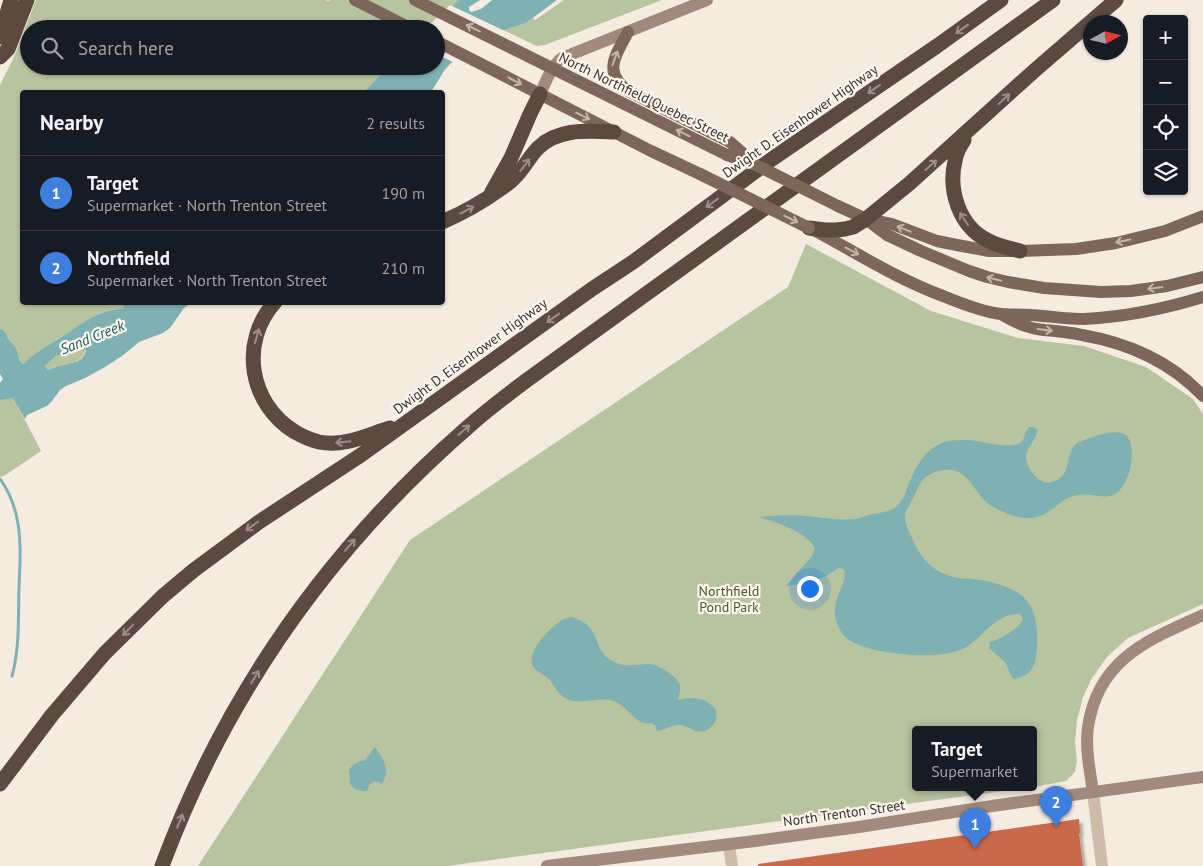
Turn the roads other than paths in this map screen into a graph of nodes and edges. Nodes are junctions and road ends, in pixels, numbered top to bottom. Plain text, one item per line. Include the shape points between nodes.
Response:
1 (11, 0) edge
2 (27, 0) edge
3 (355, 0) edge
4 (415, 0) edge
5 (707, 0) edge
6 (1001, 0) edge
7 (1053, 0) edge
8 (1116, 0) edge
9 (394, 20) edge
10 (628, 32) junction
11 (0, 37) edge
12 (445, 45) edge
13 (0, 57) edge
14 (553, 68) junction
15 (540, 94) junction
16 (614, 132) junction
17 (968, 132) junction
18 (731, 151) junction
19 (488, 197) junction
20 (1203, 216) edge
21 (866, 219) junction
22 (445, 221) edge
23 (809, 228) junction
24 (1020, 251) junction
25 (1203, 277) edge
26 (1203, 297) edge
27 (272, 305) edge
28 (1000, 314) junction
29 (1203, 396) edge
30 (406, 423) junction
31 (1203, 615) edge
32 (1203, 777) edge
33 (0, 784) edge
34 (1093, 792) junction
35 (729, 845) junction
36 (162, 866) edge
37 (547, 866) edge
38 (732, 866) edge
39 (1102, 866) edge

1 - 11 highway
2 - 13 highway via 8,49
3 - 9 main road
14 -> 4 main road, North Northfield Quebec Street
5 - 10 street
6 -> 30 highway, Dwight D. Eisenhower Highway via 772,159
36 -> 7 highway via 201,772 295,614 333,565 423,467 527,380
17 -> 8 highway
10 - 14 street via 567,55
18 -> 10 main road via 730,142 621,86 612,64
12 -> 15 main road
14 - 15 street
18 -> 14 main road, North Northfield Quebec Street
15 -> 16 main road
15 - 19 highway via 511,158
19 -> 16 highway via 514,179 536,149 554,138 585,130
16 -> 23 main road, bridge
21 -> 17 highway
24 -> 17 highway via 978,235 961,215 952,176 956,156
18 - 21 main road, North Northfield Quebec Street, bridge
22 -> 19 highway
20 -> 24 main road via 1165,231 1116,243 1076,249
21 - 23 highway via 845,229
24 -> 21 main road via 957,246 892,224
25 -> 21 main road, North Northfield Quebec Street via 1167,286 1114,292 1027,286 987,277 949,263 886,235
23 -> 28 main road via 923,288
26 - 28 main road via 1170,307 1083,319
30 -> 27 highway via 362,439 330,443 309,439 277,418 260,395 253,359 257,333
28 -> 29 main road via 1030,328 1080,334 1122,345 1163,363
30 -> 33 highway, Dwight D. Eisenhower Highway via 226,545 171,590 133,625 61,704
31 - 34 street via 1143,644 1108,674 1095,700 1088,728
32 - 34 street, North Trenton Street
34 - 35 street, North Trenton Street
34 - 39 street
35 - 37 street, North Trenton Street
35 - 38 street

